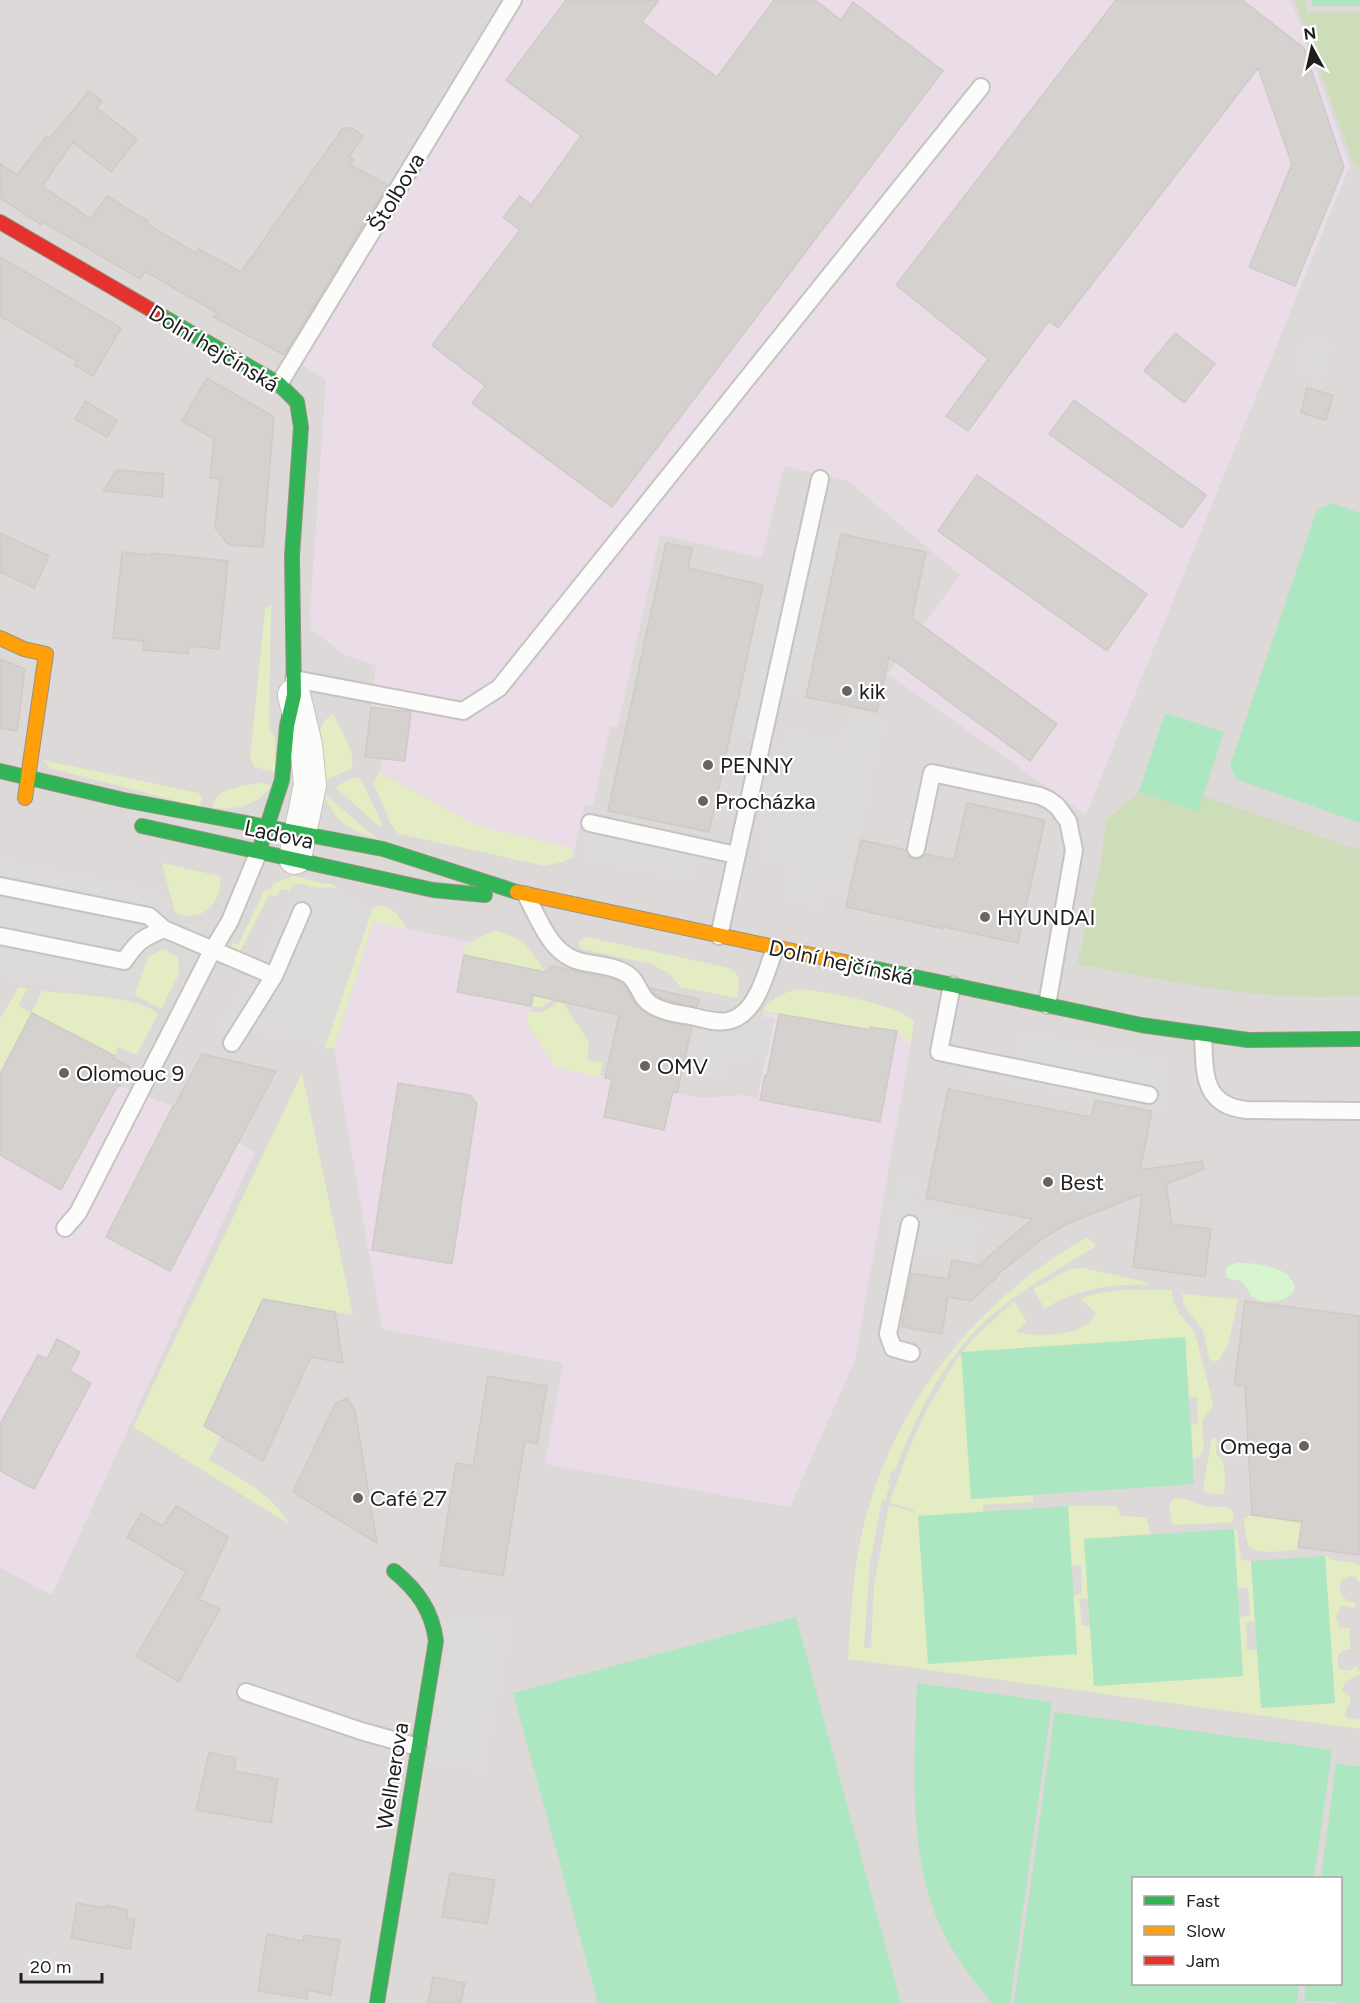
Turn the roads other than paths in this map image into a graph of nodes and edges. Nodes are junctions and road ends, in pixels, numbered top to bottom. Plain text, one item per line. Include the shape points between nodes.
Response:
1 (513, 0) edge
2 (981, 87) dead end
3 (0, 222) edge
4 (279, 384) junction
5 (820, 479) dead end
6 (0, 638) edge
7 (294, 687) junction
8 (0, 771) edge
9 (29, 778) junction
10 (43, 801) dead end
11 (129, 823) dead end
12 (590, 823) dead end
13 (268, 828) junction
14 (308, 844) junction
15 (916, 849) dead end
16 (259, 851) junction
17 (736, 855) junction
18 (0, 886) edge
19 (526, 895) junction
20 (302, 911) dead end
21 (164, 930) junction
22 (0, 936) edge
23 (719, 936) junction
24 (775, 948) junction
25 (212, 951) junction
26 (274, 976) junction
27 (952, 985) junction
28 (1047, 1005) junction
29 (1203, 1035) junction
30 (1360, 1039) edge
31 (232, 1043) dead end
32 (1149, 1095) dead end
33 (1360, 1111) edge
34 (910, 1224) dead end
35 (65, 1228) dead end
36 (911, 1353) dead end
37 (394, 1571) dead end
38 (246, 1692) dead end
39 (418, 1747) junction
40 (377, 2003) edge

1 - 4 lane, Štolbova
2 - 7 lane via 499,688 463,711
3 - 4 main road, Dolní hejčínská
4 - 7 main road, Dolní hejčínská via 297,402 301,427 292,556
5 - 17 lane
6 - 9 main road via 46,654
7 - 13 main road, Dolní hejčínská via 282,780
7 - 14 street, Dolní hejčínská via 310,785
8 - 9 main road, Ladova
9 - 10 main road via 19,796
9 - 13 main road, Ladova
11 - 16 main road, Ladova
12 - 17 lane
13 - 14 main road, Ladova
13 - 16 main road, Dolní hejčínská
14 - 16 main road, Ladova
14 - 19 main road, Dolní hejčínská via 395,852
14 - 19 main road, Ladova via 433,890
15 - 28 lane via 932,773 1040,796 1057,806 1068,821 1074,850
16 - 25 lane via 230,921
17 - 23 lane
18 - 21 lane via 149,916
19 - 23 main road, Dolní hejčínská
19 - 24 lane via 564,956 627,974 652,1005 697,1018 725,1022 744,1013 752,1004
20 - 26 lane
21 - 22 lane via 145,937 124,961
21 - 25 lane
23 - 24 main road, Dolní hejčínská
24 - 27 main road, Dolní hejčínská
25 - 26 lane
25 - 35 lane via 83,1202
26 - 31 lane
27 - 28 main road, Dolní hejčínská
27 - 32 lane via 939,1052
28 - 29 main road, Dolní hejčínská
29 - 30 main road, Dolní hejčínská via 1248,1040
29 - 33 lane via 1208,1083 1214,1095 1229,1108
34 - 36 lane via 888,1334 893,1348
37 - 39 main road, Wellnerova via 420,1594 436,1628
38 - 39 lane
39 - 40 main road, Wellnerova

